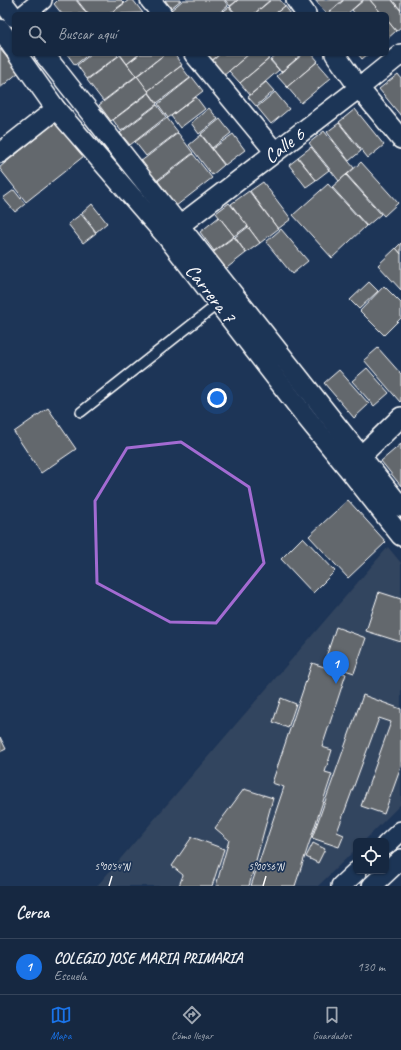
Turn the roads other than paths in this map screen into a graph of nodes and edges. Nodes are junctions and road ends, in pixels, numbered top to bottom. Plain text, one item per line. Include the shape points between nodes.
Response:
1 (1, 0) edge
2 (42, 0) edge
3 (150, 0) edge
4 (296, 0) edge
5 (27, 12) edge
6 (160, 12) edge
7 (305, 12) edge
8 (12, 14) edge
9 (5, 27) edge
10 (12, 44) edge
11 (401, 54) edge
12 (18, 56) edge
13 (45, 56) edge
14 (196, 56) edge
15 (336, 56) edge
16 (359, 88) junction
17 (56, 109) junction
18 (401, 139) edge
19 (275, 152) junction
20 (0, 153) edge
21 (173, 231) junction
22 (219, 303) junction
23 (81, 412) dead end
24 (401, 417) edge
25 (361, 456) junction
26 (401, 507) edge
27 (401, 536) edge
28 (401, 831) edge
29 (389, 842) edge
30 (401, 859) edge
31 (354, 874) edge
32 (341, 886) edge
33 (372, 886) edge

1 - 8 street
2 - 5 street
3 - 6 street
4 - 7 street
9 - 10 street
11 - 16 street, Calle 6
12 - 17 street, Carrera 7
13 - 21 street, Carrera 7
14 - 19 street
15 - 16 street
16 - 18 street
16 - 19 street, Calle 6
17 - 20 street
17 - 21 street, Carrera 7
19 - 21 street, Calle 6
21 - 22 street, Carrera 7
21 - 25 street, Carrera 7
22 - 23 lane
22 - 27 street, Carrera 7
24 - 25 street
25 - 26 street, Carrera 7
28 - 29 street
30 - 33 street
31 - 32 street

